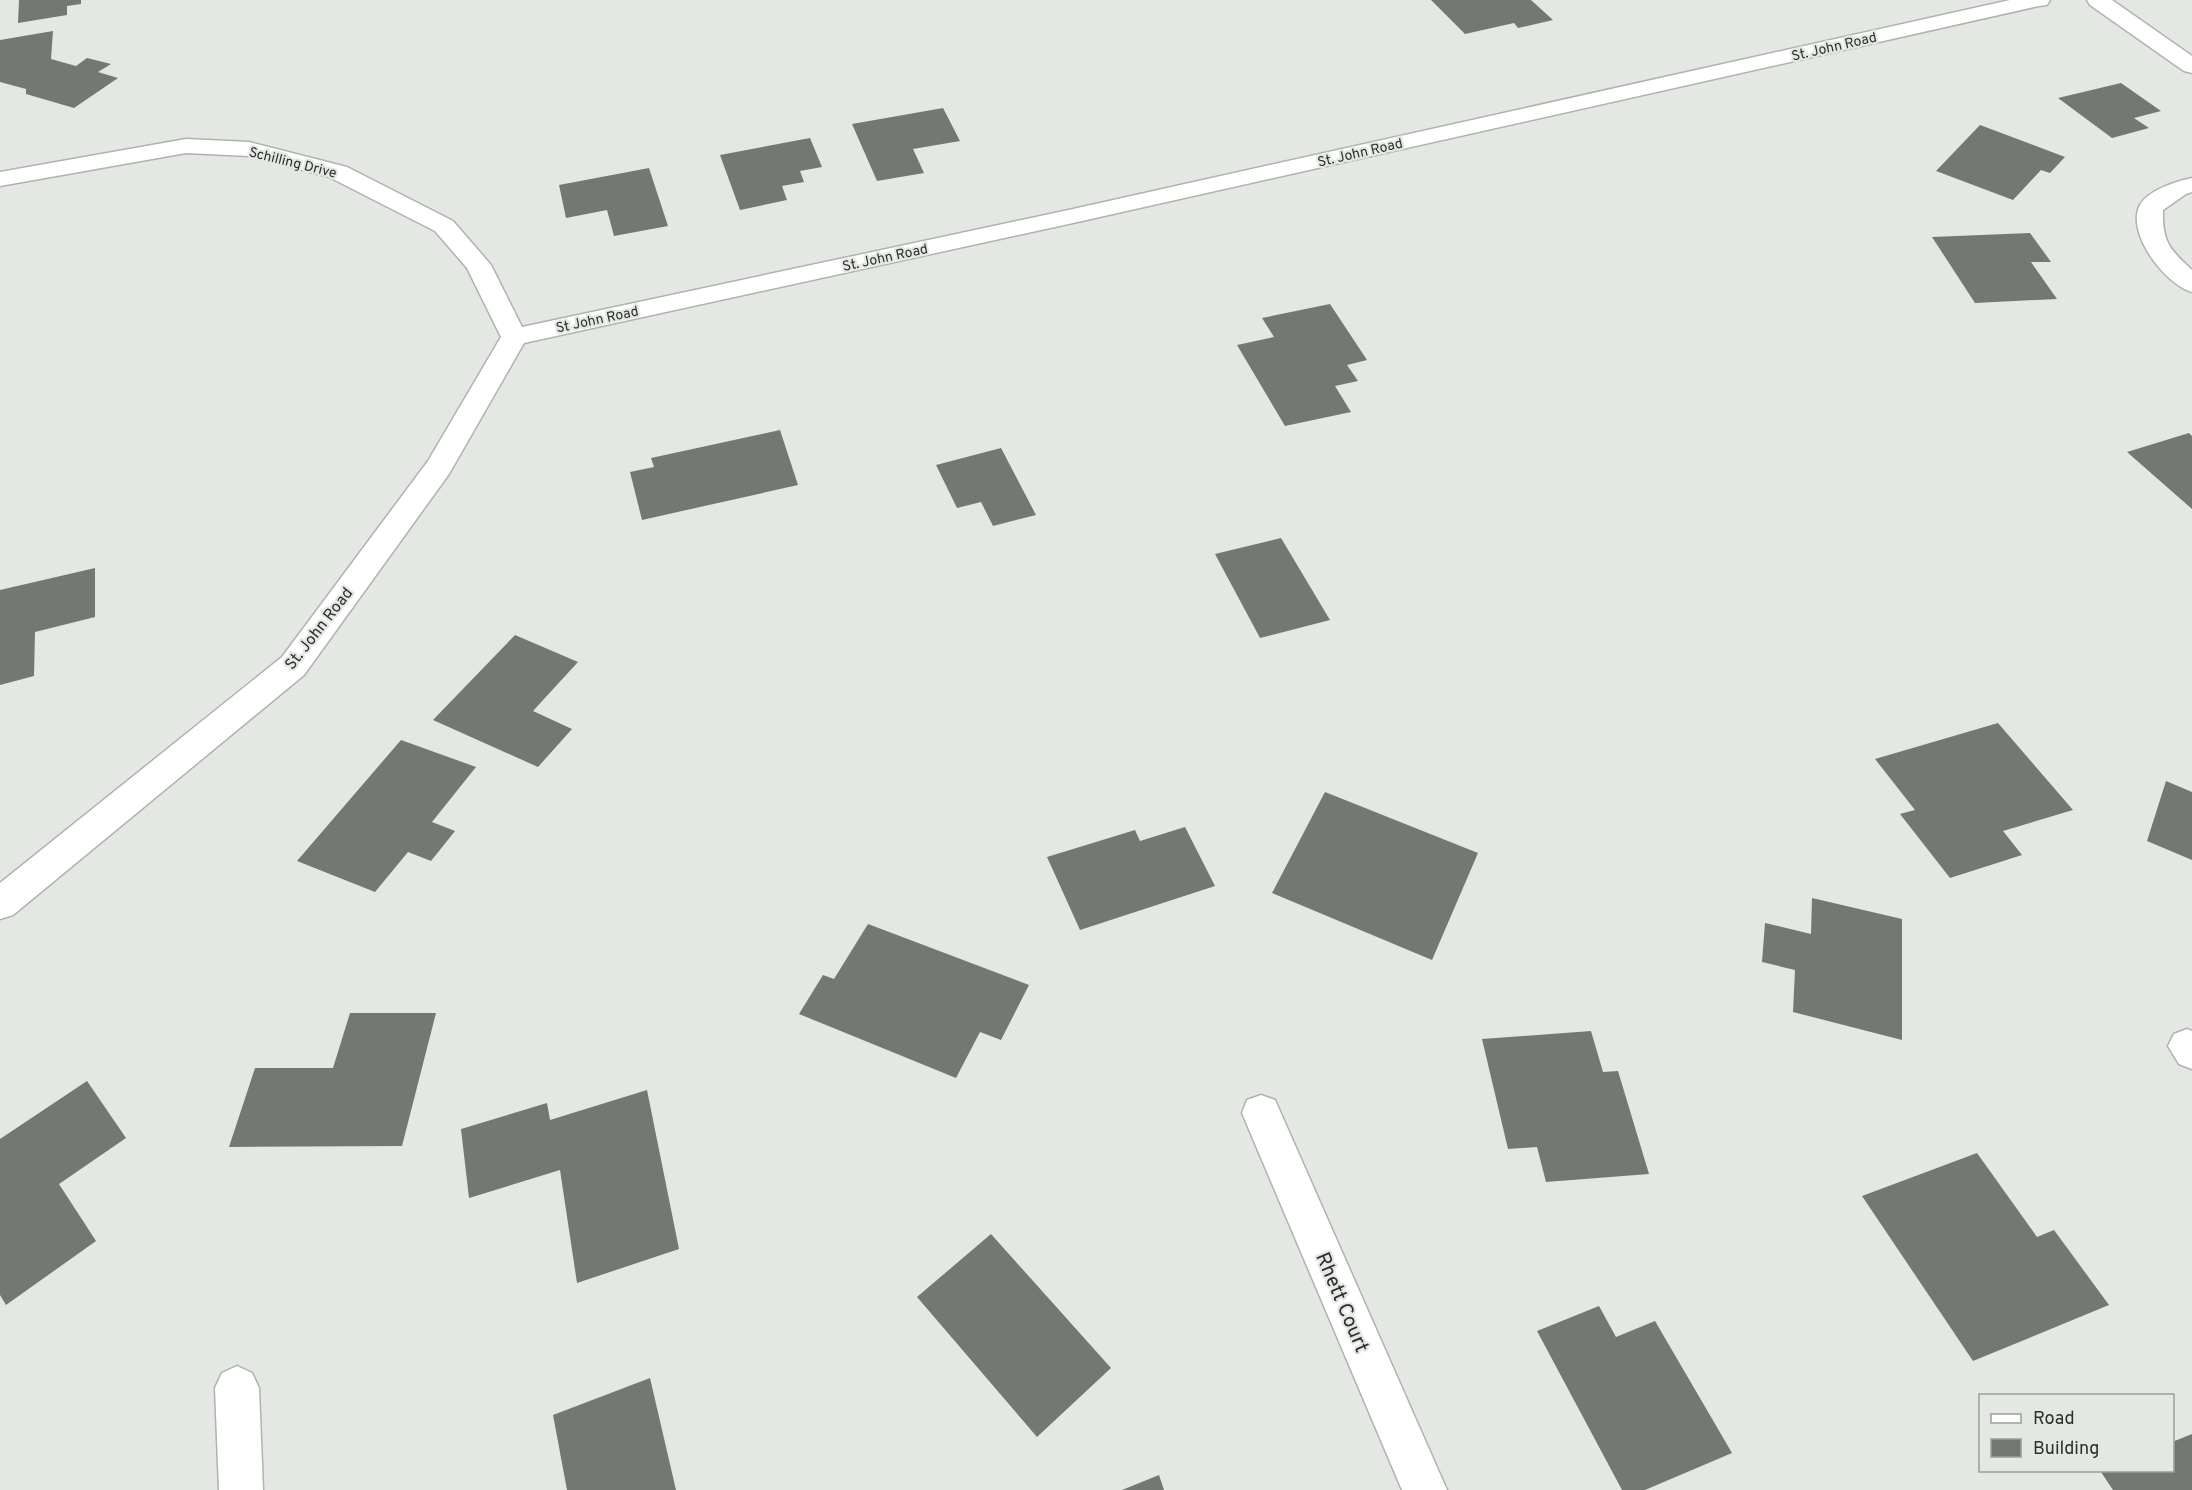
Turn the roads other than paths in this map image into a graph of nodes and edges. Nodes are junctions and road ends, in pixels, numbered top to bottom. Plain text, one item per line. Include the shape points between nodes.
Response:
1 (2039, 0) edge
2 (2098, 0) edge
3 (2192, 66) edge
4 (0, 179) edge
5 (2192, 185) edge
6 (2192, 284) edge
7 (680, 301) joint
8 (513, 337) junction
9 (0, 904) edge
10 (1261, 1113) dead end
11 (237, 1388) dead end
12 (241, 1490) edge
13 (1425, 1490) edge

1 - 7 street, St. John Road
2 - 3 street
4 - 8 street, Schilling Drive via 186,146 249,149 338,172 444,226 478,265
5 - 6 street via 2177,189 2151,207 2150,233 2167,261
7 - 8 street, St John Road
8 - 9 street, St. John Road via 439,467 293,666
10 - 13 street, Rhett Court
11 - 12 street

